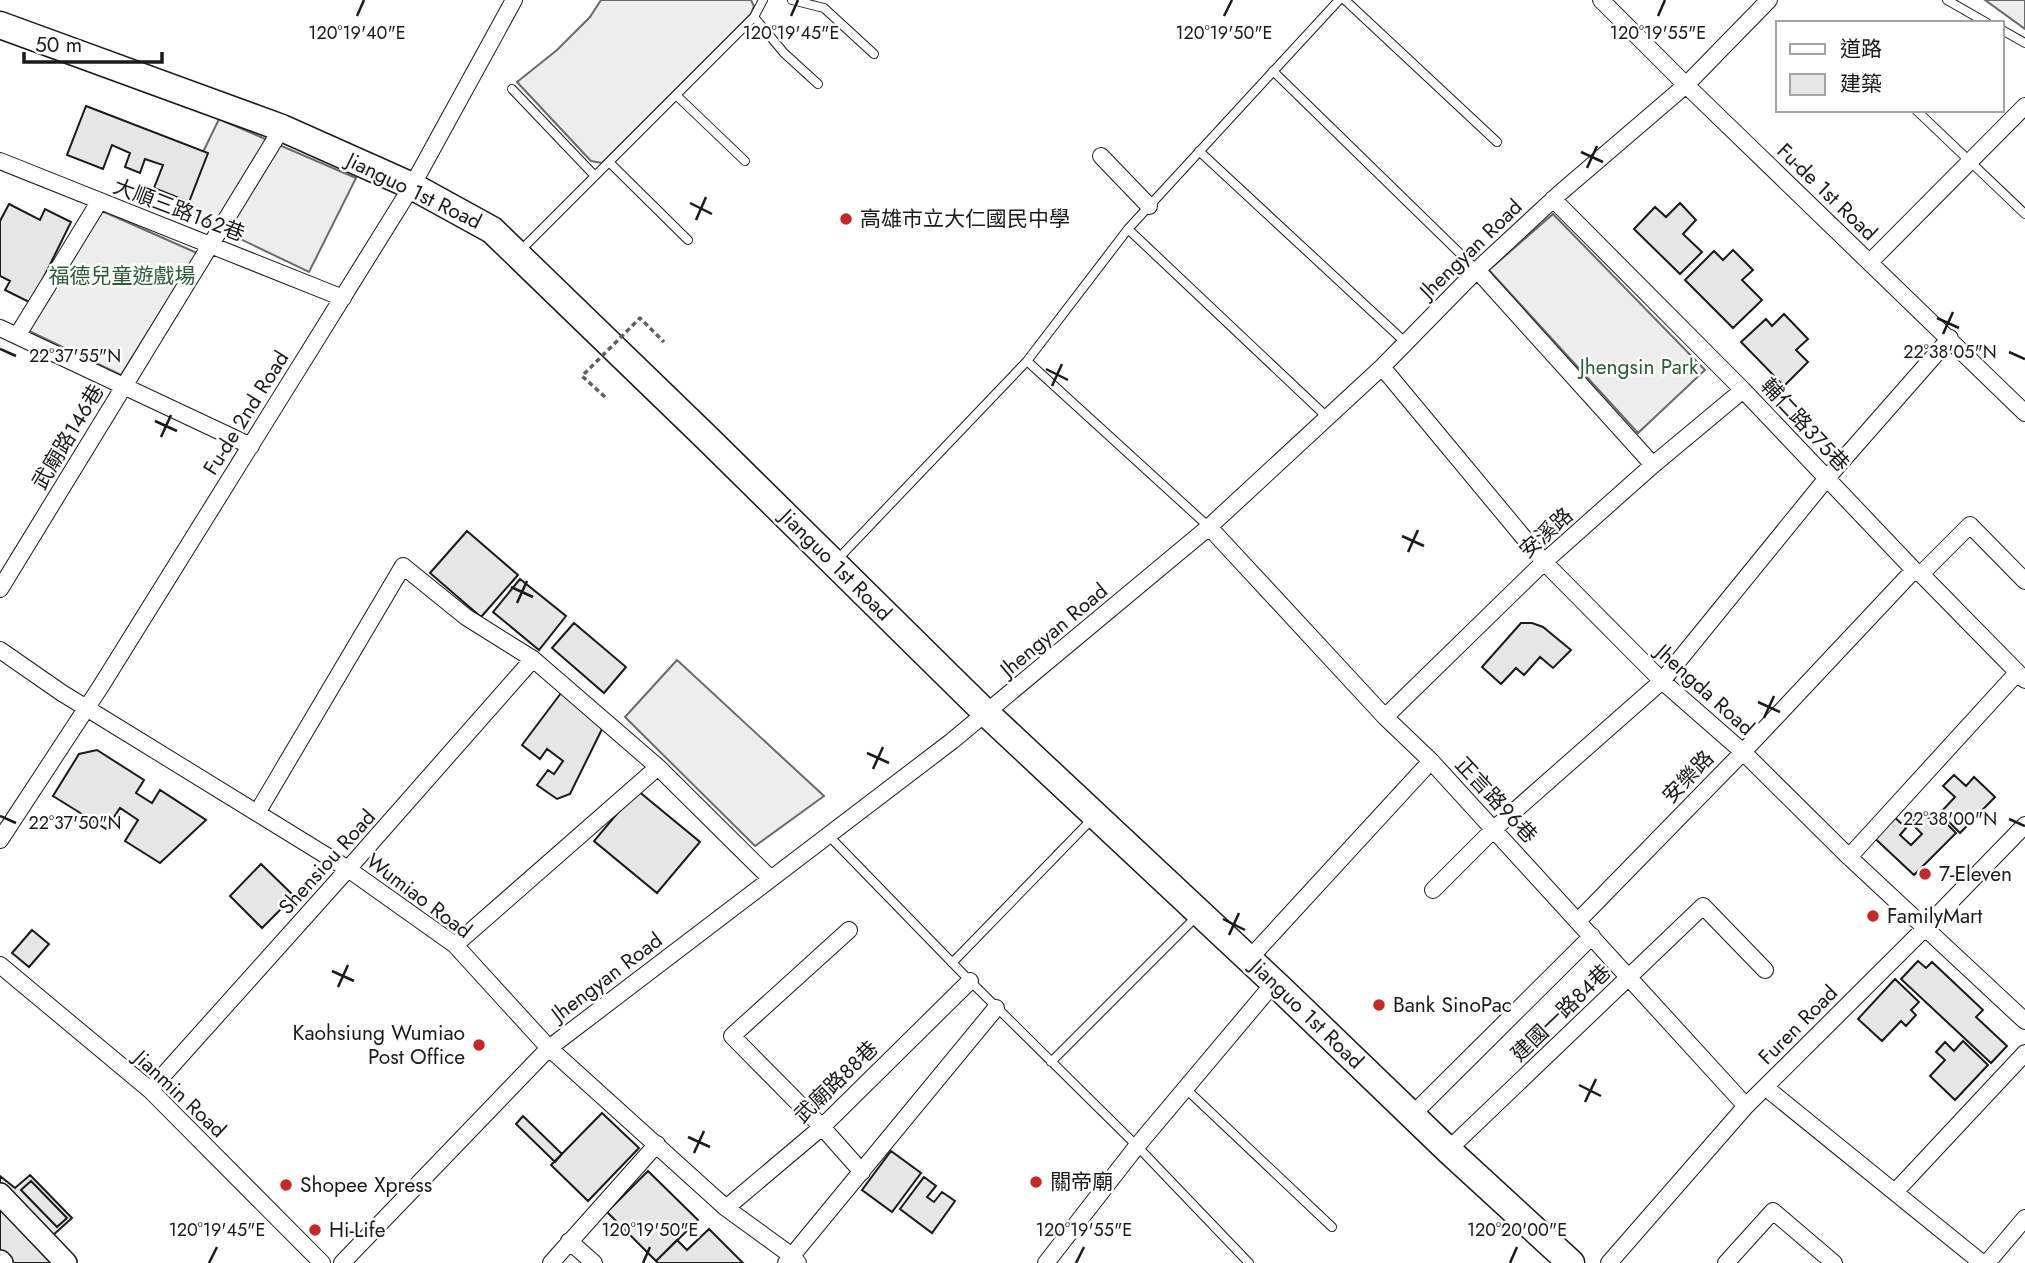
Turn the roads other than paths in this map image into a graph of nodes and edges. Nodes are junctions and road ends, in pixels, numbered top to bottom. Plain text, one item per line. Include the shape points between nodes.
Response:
1 (514, 0) edge
2 (763, 0) edge
3 (792, 0) edge
4 (1339, 0) edge
5 (1346, 0) edge
6 (1601, 0) edge
7 (1769, 0) edge
8 (1947, 0) edge
9 (754, 17) junction
10 (1984, 21) edge
11 (0, 25) edge
12 (2004, 31) edge
13 (2025, 43) edge
14 (874, 54) dead end
15 (1273, 71) junction
16 (818, 84) dead end
17 (1686, 85) junction
18 (512, 89) dead end
19 (676, 95) junction
20 (2025, 106) edge
21 (1918, 112) edge
22 (282, 128) junction
23 (1497, 142) dead end
24 (1199, 151) junction
25 (1101, 156) dead end
26 (1969, 160) junction
27 (0, 161) edge
28 (745, 161) dead end
29 (609, 162) junction
30 (595, 176) junction
31 (412, 186) junction
32 (1553, 199) junction
33 (99, 202) junction
34 (1149, 206) junction
35 (2025, 214) edge
36 (1128, 229) junction
37 (688, 240) dead end
38 (210, 244) junction
39 (517, 254) junction
40 (1870, 262) junction
41 (1477, 270) junction
42 (343, 298) junction
43 (6, 333) edge
44 (1950, 338) junction
45 (1405, 342) junction
46 (1027, 361) junction
47 (1382, 366) junction
48 (123, 386) junction
49 (1743, 390) junction
50 (2025, 413) edge
51 (1327, 417) junction
52 (251, 446) junction
53 (1653, 465) junction
54 (1827, 478) junction
55 (1209, 527) junction
56 (1544, 562) junction
57 (834, 563) junction
58 (1918, 572) junction
59 (2025, 581) edge
60 (0, 589) edge
61 (0, 650) edge
62 (533, 659) junction
63 (2021, 676) edge
64 (1662, 681) junction
65 (87, 708) junction
66 (986, 713) junction
67 (1385, 717) junction
68 (1743, 752) junction
69 (1431, 761) junction
70 (658, 767) junction
71 (257, 813) junction
72 (1096, 815) junction
73 (2025, 825) edge
74 (1494, 829) junction
75 (828, 835) junction
76 (0, 840) edge
77 (1849, 857) junction
78 (348, 869) junction
79 (771, 878) junction
80 (1433, 890) dead end
81 (1200, 912) junction
82 (1578, 921) junction
83 (1926, 927) junction
84 (849, 930) dead end
85 (1592, 936) junction
86 (456, 945) junction
87 (1249, 959) junction
88 (952, 963) junction
89 (0, 965) edge
90 (1765, 970) dead end
91 (1629, 976) junction
92 (970, 981) junction
93 (1274, 983) junction
94 (996, 1008) junction
95 (2025, 1021) edge
96 (549, 1048) junction
97 (2025, 1053) edge
98 (1051, 1062) junction
99 (1765, 1087) junction
100 (1185, 1088) junction
101 (150, 1090) junction
102 (1746, 1106) junction
103 (1412, 1115) junction
104 (822, 1128) junction
105 (657, 1144) junction
106 (1137, 1146) junction
107 (1448, 1150) junction
108 (862, 1172) junction
109 (1895, 1192) junction
110 (0, 1194) edge
111 (726, 1208) junction
112 (2025, 1219) edge
113 (1332, 1227) dead end
114 (569, 1241) junction
115 (792, 1261) edge
116 (66, 1263) edge
117 (322, 1263) edge
118 (342, 1263) edge
119 (551, 1263) edge
120 (594, 1263) edge
121 (1046, 1263) edge
122 (1249, 1263) edge
123 (1571, 1263) edge
124 (1609, 1263) edge
125 (1726, 1263) edge
126 (1834, 1263) edge
127 (1984, 1263) edge

1 - 31 street, Fu-de 2nd Road
2 - 9 lane
3 - 14 lane via 824,8
4 - 15 lane
5 - 23 lane
6 - 17 street, Fu-de 1st Road
7 - 17 street, Jhengyan Road
8 - 10 lane
9 - 16 lane
9 - 19 lane
11 - 22 main road, Jianguo 1st Road
12 - 13 lane
15 - 24 lane
15 - 41 lane
17 - 32 street, Jhengyan Road
17 - 40 street, Fu-de 1st Road
18 - 30 lane
19 - 28 lane
19 - 29 lane
20 - 26 street
21 - 26 lane
22 - 31 main road, Jianguo 1st Road
22 - 38 street, 武廟路146巷
24 - 34 lane
24 - 45 lane
25 - 34 street
26 - 35 lane
26 - 40 street
27 - 33 street, 大順三路162巷
29 - 30 lane
29 - 37 lane
30 - 39 lane
31 - 39 main road, Jianguo 1st Road via 492,230
31 - 42 street, Fu-de 2nd Road
32 - 41 street, Jhengyan Road
32 - 49 street, 輔仁路375巷
33 - 38 street, 大順三路162巷
33 - 43 street
34 - 36 lane
36 - 46 lane
36 - 51 lane
38 - 42 street, 大順三路162巷
38 - 48 street, 武廟路146巷
39 - 57 main road, Jianguo 1st Road
40 - 44 street, Fu-de 1st Road
41 - 45 street, Jhengyan Road
41 - 53 street
42 - 52 street, Fu-de 2nd Road
43 - 48 street
44 - 50 street, Fu-de 1st Road
44 - 54 street
45 - 47 street, Jhengyan Road
46 - 55 lane
46 - 57 lane
47 - 51 street, Jhengyan Road
47 - 56 street, Jhengda Road
48 - 52 street
48 - 60 street, 武廟路146巷
49 - 53 street, 安溪路
49 - 54 street, 輔仁路375巷
51 - 55 street, Jhengyan Road
52 - 65 street, Fu-de 2nd Road
53 - 56 street, 安溪路
54 - 58 street, 輔仁路375巷
54 - 64 street
55 - 66 street, Jhengyan Road
55 - 67 street, 正言路96巷
56 - 64 street, Jhengda Road
56 - 67 street, 安溪路
57 - 66 main road, Jianguo 1st Road
58 - 59 street, 安樂路 via 1970,525
58 - 63 street, 輔仁路375巷
58 - 68 street, 安樂路
61 - 65 street, Wumiao Road
62 - 70 street
62 - 71 street via 466,617 403,566
62 - 78 street, Shensiou Road
63 - 77 street
64 - 68 street, Jhengda Road
64 - 74 street
65 - 71 street, Wumiao Road
65 - 76 street, Fu-de 2nd Road
66 - 72 main road, Jianguo 1st Road
66 - 75 street, Jhengyan Road
67 - 69 street, 正言路96巷
68 - 77 street, Jhengda Road
68 - 82 street, 安樂路
69 - 74 street, 正言路96巷
69 - 87 street
70 - 79 street
70 - 86 street
71 - 78 street, Wumiao Road
72 - 81 main road, Jianguo 1st Road
72 - 88 lane
73 - 83 street, Furen Road
74 - 80 street
74 - 82 street, 正言路96巷
75 - 79 street, Jhengyan Road
75 - 88 lane
77 - 83 street, Jhengda Road
78 - 86 street, Wumiao Road
78 - 101 street, Shensiou Road
79 - 96 street, Jhengyan Road
81 - 87 main road, Jianguo 1st Road
81 - 98 lane
82 - 85 street, 正言路96巷
83 - 95 street, Jhengda Road
83 - 99 street, Furen Road
84 - 104 street via 733,1036
85 - 91 street, 正言路96巷
85 - 103 street
86 - 96 street, Wumiao Road
87 - 93 main road, Jianguo 1st Road
88 - 92 lane
89 - 101 street, Jianmin Road
90 - 91 street, 建國一路84巷 via 1703,906
91 - 102 street, 正言路96巷
91 - 107 street, 建國一路84巷
92 - 94 lane
92 - 104 street, 武廟路88巷
93 - 100 street
93 - 103 main road, Jianguo 1st Road
94 - 98 lane
94 - 108 street
96 - 105 street, Wumiao Road
96 - 118 street, Jhengyan Road
97 - 109 street
98 - 106 lane
99 - 102 street, Furen Road
99 - 109 street
100 - 106 street
100 - 113 lane
101 - 117 street, Jianmin Road
102 - 124 street, Furen Road
103 - 107 main road, Jianguo 1st Road
104 - 108 street
104 - 111 street, 武廟路88巷
105 - 111 street, Wumiao Road
105 - 114 street
106 - 121 street
106 - 122 lane
107 - 123 main road, Jianguo 1st Road
108 - 115 street
109 - 127 street
110 - 116 street
111 - 115 street, Wumiao Road
112 - 127 street
114 - 119 street
114 - 120 street
125 - 126 street via 1773,1212

